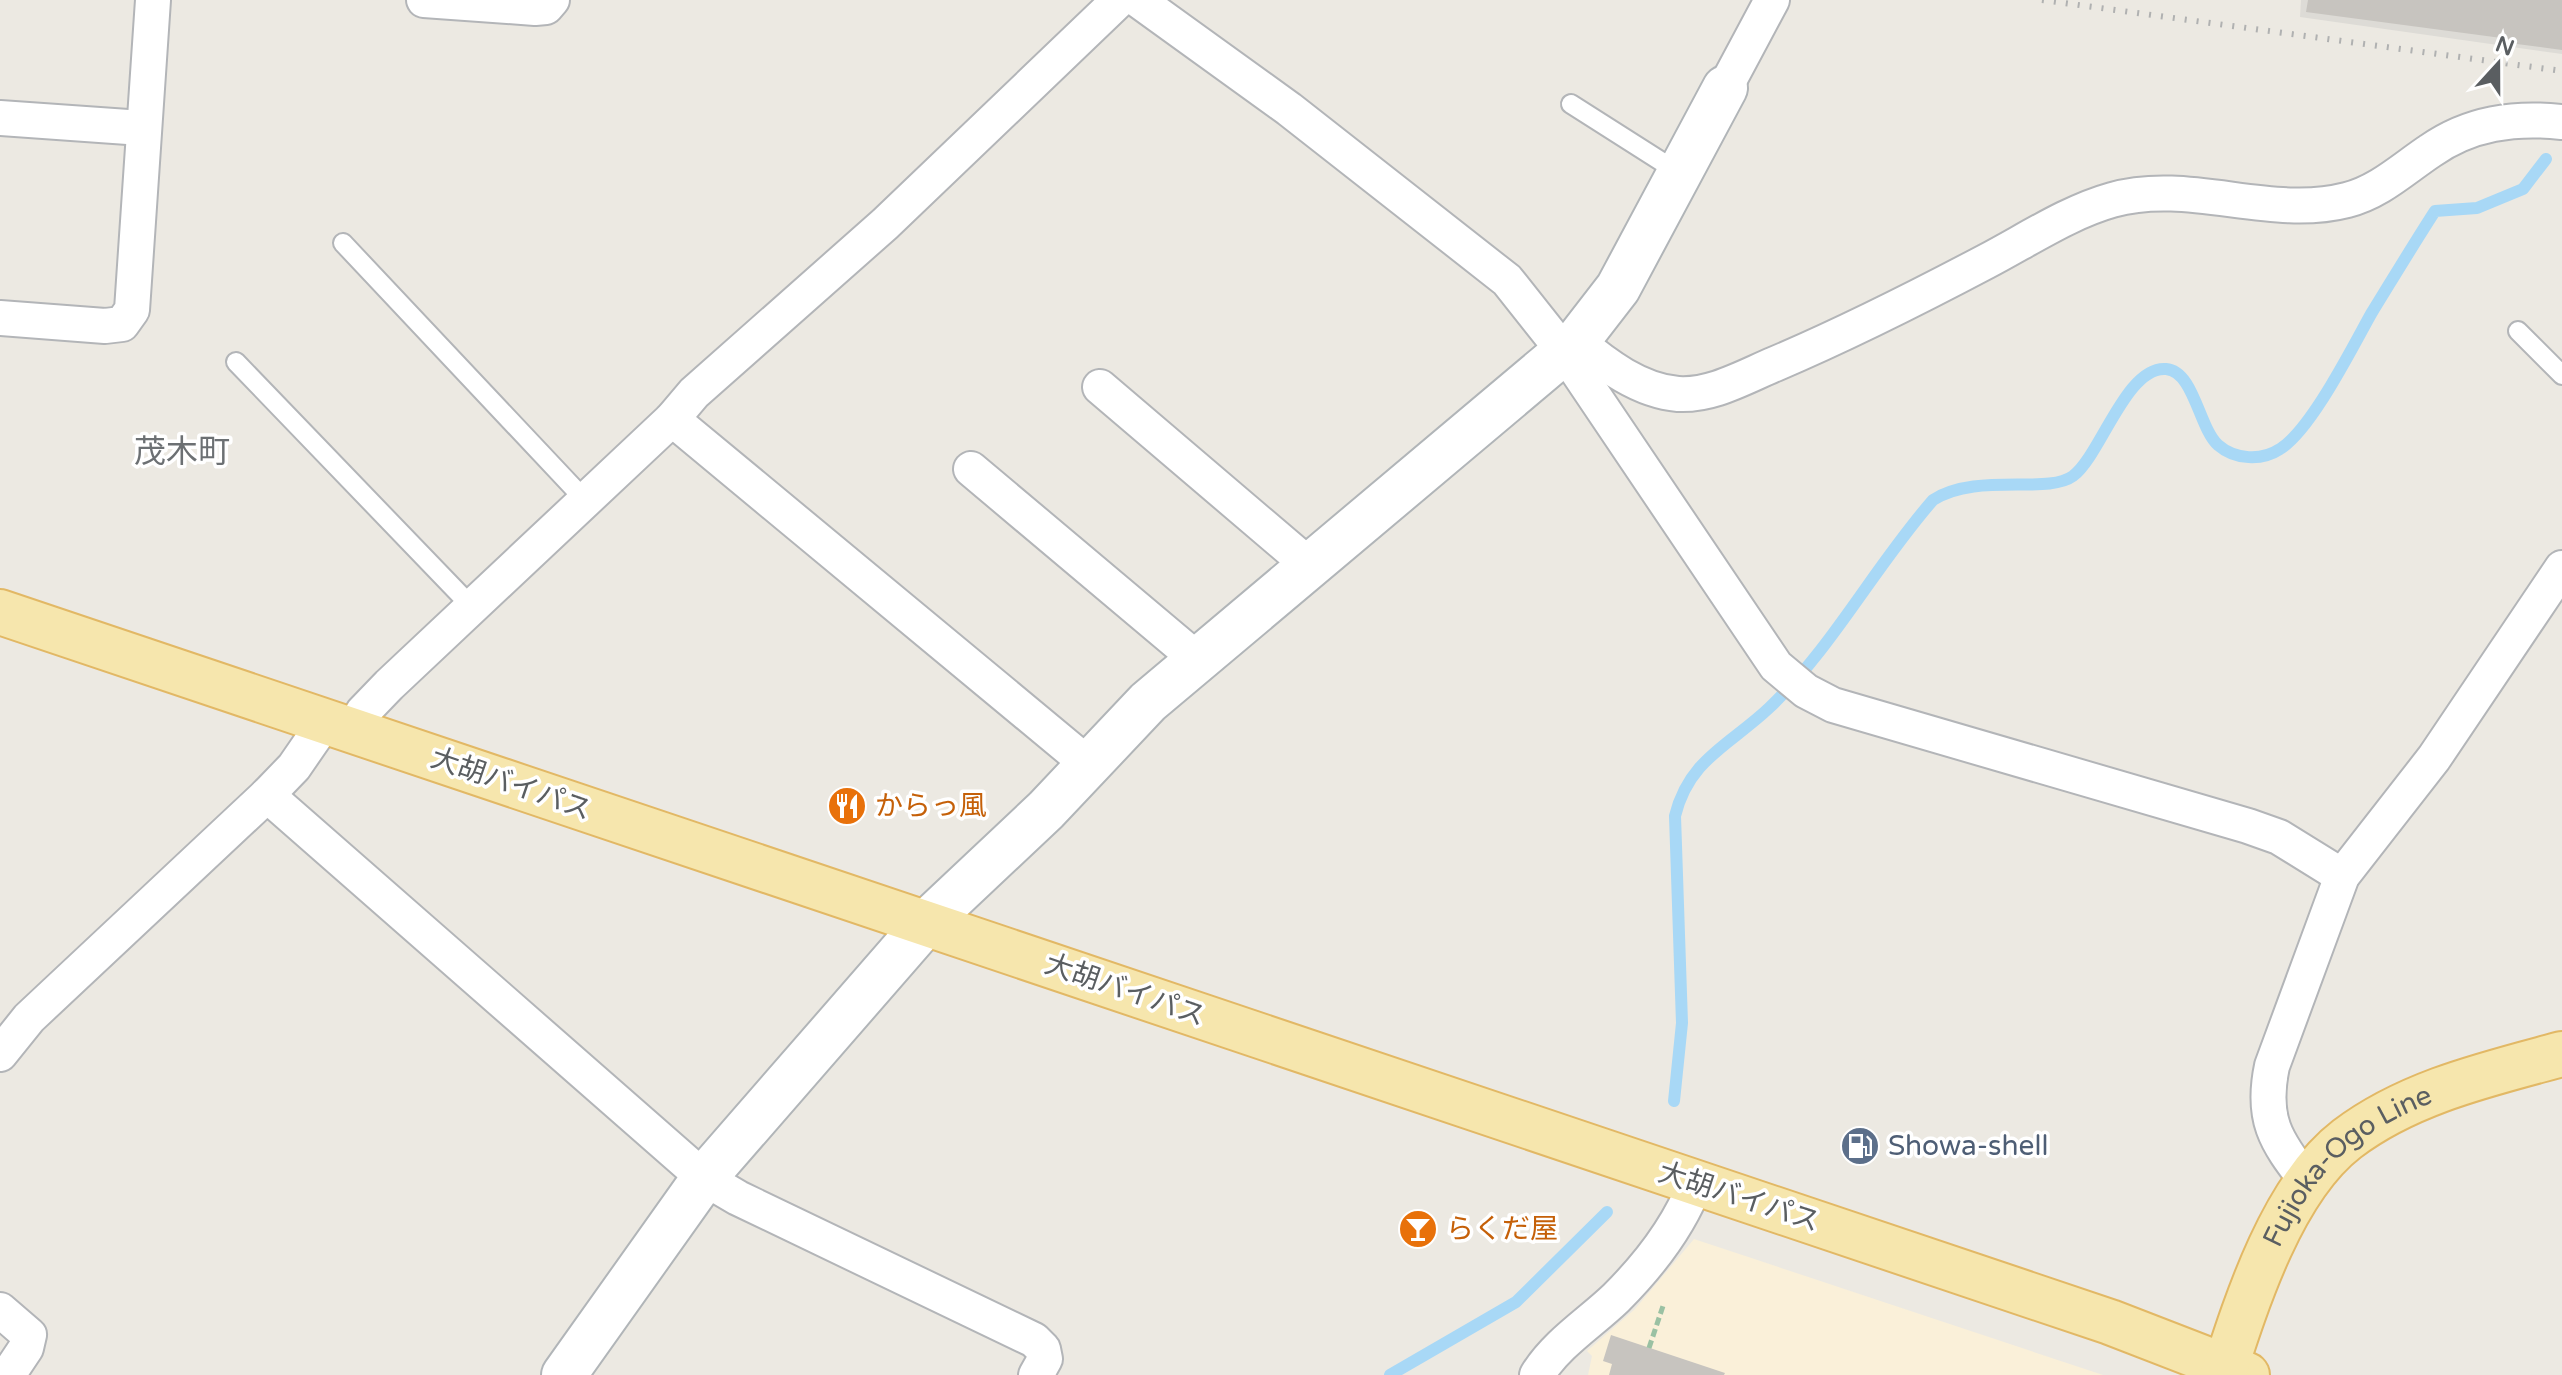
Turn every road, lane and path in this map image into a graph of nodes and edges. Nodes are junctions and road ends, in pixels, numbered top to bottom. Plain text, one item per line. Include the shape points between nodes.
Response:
1 (153, 0) edge
2 (424, 0) edge
3 (552, 0) edge
4 (1119, 0) edge
5 (1138, 0) edge
6 (1772, 0) edge
7 (1725, 88) joint
8 (1571, 104) dead end
9 (0, 118) edge
10 (2562, 122) edge
11 (142, 128) junction
12 (1681, 174) junction
13 (343, 243) dead end
14 (0, 318) edge
15 (2518, 331) dead end
16 (1571, 347) junction
17 (236, 362) dead end
18 (2562, 375) edge
19 (1100, 387) dead end
20 (672, 419) junction
21 (971, 469) dead end
22 (585, 500) junction
23 (1310, 566) junction
24 (2562, 568) edge
25 (472, 607) junction
26 (0, 612) edge
27 (1198, 660) junction
28 (338, 726) junction
29 (1088, 764) junction
30 (267, 795) junction
31 (2342, 876) junction
32 (926, 923) junction
33 (0, 1054) edge
34 (2562, 1054) edge
35 (704, 1178) junction
36 (2307, 1181) junction
37 (1696, 1182) junction
38 (1666, 1298) dead end
39 (0, 1310) edge
40 (1649, 1348) dead end
41 (2232, 1372) edge
42 (8, 1375) edge
43 (564, 1375) edge
44 (1036, 1375) edge
45 (1537, 1375) edge

1 - 11 street
2 - 3 street via 535,8
4 - 20 street
5 - 16 street via 1484,259
6 - 7 street
7 - 12 street
8 - 12 lane
9 - 11 street
10 - 16 street via 2504,120 2466,131 2378,189 2319,205 2144,194 2112,200 1862,326 1714,390 1676,394 1651,388
11 - 14 street via 132,310 122,324
12 - 16 street via 1618,288
13 - 22 lane
15 - 18 lane
16 - 23 street
16 - 31 street via 1776,666 1806,691 1833,705 2248,826 2279,837
17 - 25 lane
19 - 23 street
20 - 22 street
20 - 29 street
21 - 27 street
22 - 25 street
23 - 27 street
24 - 31 street via 2434,758
25 - 28 street via 371,703
26 - 28 main road, 大胡バイパス
27 - 29 street
28 - 30 street
28 - 32 main road, 大胡バイパス
29 - 32 street
30 - 33 street via 29,1018
30 - 35 street
31 - 36 street via 2267,1092 2270,1123 2283,1151
32 - 35 street
32 - 37 main road, 大胡バイパス
34 - 36 main road, Fujioka-Ogo Line via 2454,1085 2382,1116 2345,1140
35 - 43 street
35 - 44 street via 1034,1340 1045,1359
36 - 41 main road, Fujioka-Ogo Line via 2243,1313
37 - 41 main road, 大胡バイパス via 2110,1322
37 - 45 street via 1674,1229 1649,1261
38 - 40 path
39 - 42 street via 29,1335

